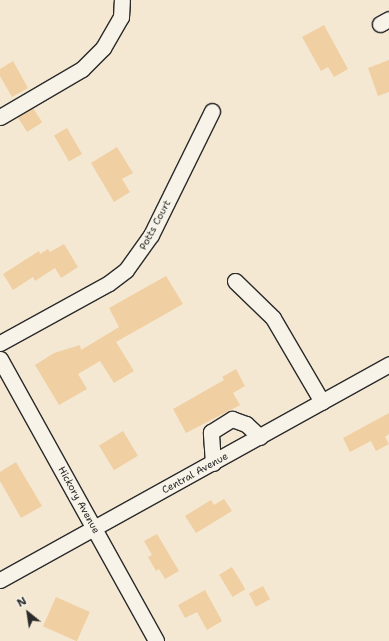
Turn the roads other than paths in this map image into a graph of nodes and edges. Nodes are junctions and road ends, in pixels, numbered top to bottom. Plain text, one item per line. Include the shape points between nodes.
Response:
1 (122, 0) edge
2 (212, 111) dead end
3 (0, 117) edge
4 (234, 281) dead end
5 (0, 343) edge
6 (0, 359) edge
7 (389, 364) edge
8 (322, 402) junction
9 (260, 437) junction
10 (213, 463) junction
11 (95, 528) junction
12 (0, 580) edge
13 (156, 641) edge

1 - 3 street via 121,17 103,48 82,69
2 - 5 street, Potts Court via 151,235 126,270 108,283
4 - 8 street via 274,318
6 - 11 street, Hickory Avenue
7 - 8 street, Central Avenue
8 - 9 street, Central Avenue
9 - 10 street, Central Avenue
9 - 10 street via 246,424 232,419 211,432
10 - 11 street, Central Avenue
11 - 12 street, Central Avenue
11 - 13 street, Hickory Avenue

